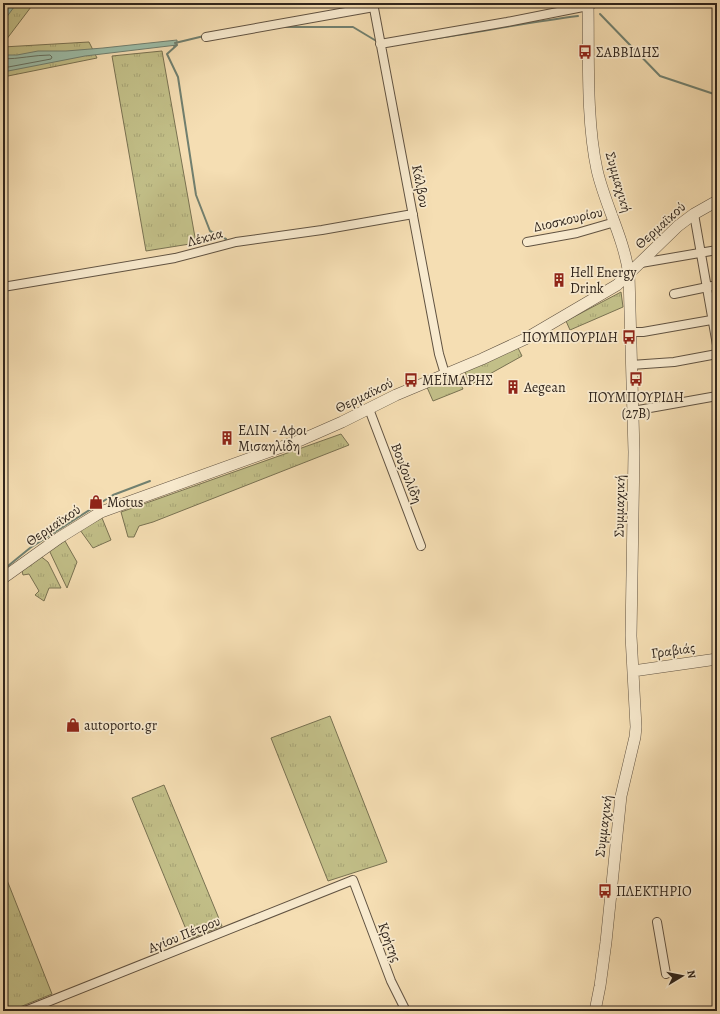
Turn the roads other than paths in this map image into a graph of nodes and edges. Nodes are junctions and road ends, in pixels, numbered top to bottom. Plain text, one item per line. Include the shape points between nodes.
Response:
1 (590, 4) edge
2 (373, 5) edge
3 (206, 36) dead end
4 (380, 44) junction
5 (717, 201) edge
6 (413, 214) junction
7 (694, 214) junction
8 (615, 222) junction
9 (527, 242) dead end
10 (717, 250) edge
11 (701, 252) junction
12 (641, 263) junction
13 (629, 275) junction
14 (717, 285) edge
15 (3, 287) edge
16 (707, 287) junction
17 (674, 294) dead end
18 (715, 319) edge
19 (631, 332) junction
20 (717, 346) edge
21 (717, 354) edge
22 (631, 365) junction
23 (445, 374) junction
24 (717, 396) edge
25 (369, 409) junction
26 (633, 411) junction
27 (421, 546) dead end
28 (3, 578) edge
29 (717, 659) edge
30 (633, 671) junction
31 (353, 880) joint
32 (658, 922) dead end
33 (666, 974) dead end
34 (25, 1011) edge
35 (406, 1011) edge
36 (595, 1011) edge

1 - 4 street via 507,22
1 - 8 street, Συμμαχική via 589,89 594,151 599,176
2 - 3 street
2 - 4 street, Κάλβου
4 - 6 street, Κάλβου
5 - 7 street, Θερμαϊκού
6 - 15 street, Λέκκα via 232,243 175,258
6 - 23 street, Κάλβου
7 - 11 street
7 - 12 street, Θερμαϊκού via 678,226
8 - 9 street, Διοσκουρίου via 577,233
8 - 13 street, Συμμαχική
10 - 11 street
11 - 12 street
11 - 16 street
12 - 13 street, Θερμαϊκού
13 - 19 street, Συμμαχική
13 - 23 street, Θερμαϊκού via 617,285 525,339
14 - 16 street
16 - 17 street
16 - 18 street
18 - 19 street
18 - 20 street
19 - 22 street, Συμμαχική
21 - 22 street via 674,362
22 - 26 street, Συμμαχική
23 - 25 street, Θερμαϊκού
24 - 26 street
25 - 27 street, Βουζουλίδη
25 - 28 street, Θερμαϊκού via 282,448 101,512
26 - 30 street, Συμμαχική
29 - 30 street, Γραβιάς
30 - 36 street, Συμμαχική via 635,737 621,796 606,942
31 - 34 street, Αγίου Πέτρου
31 - 35 street, Κρήτης
32 - 33 street

